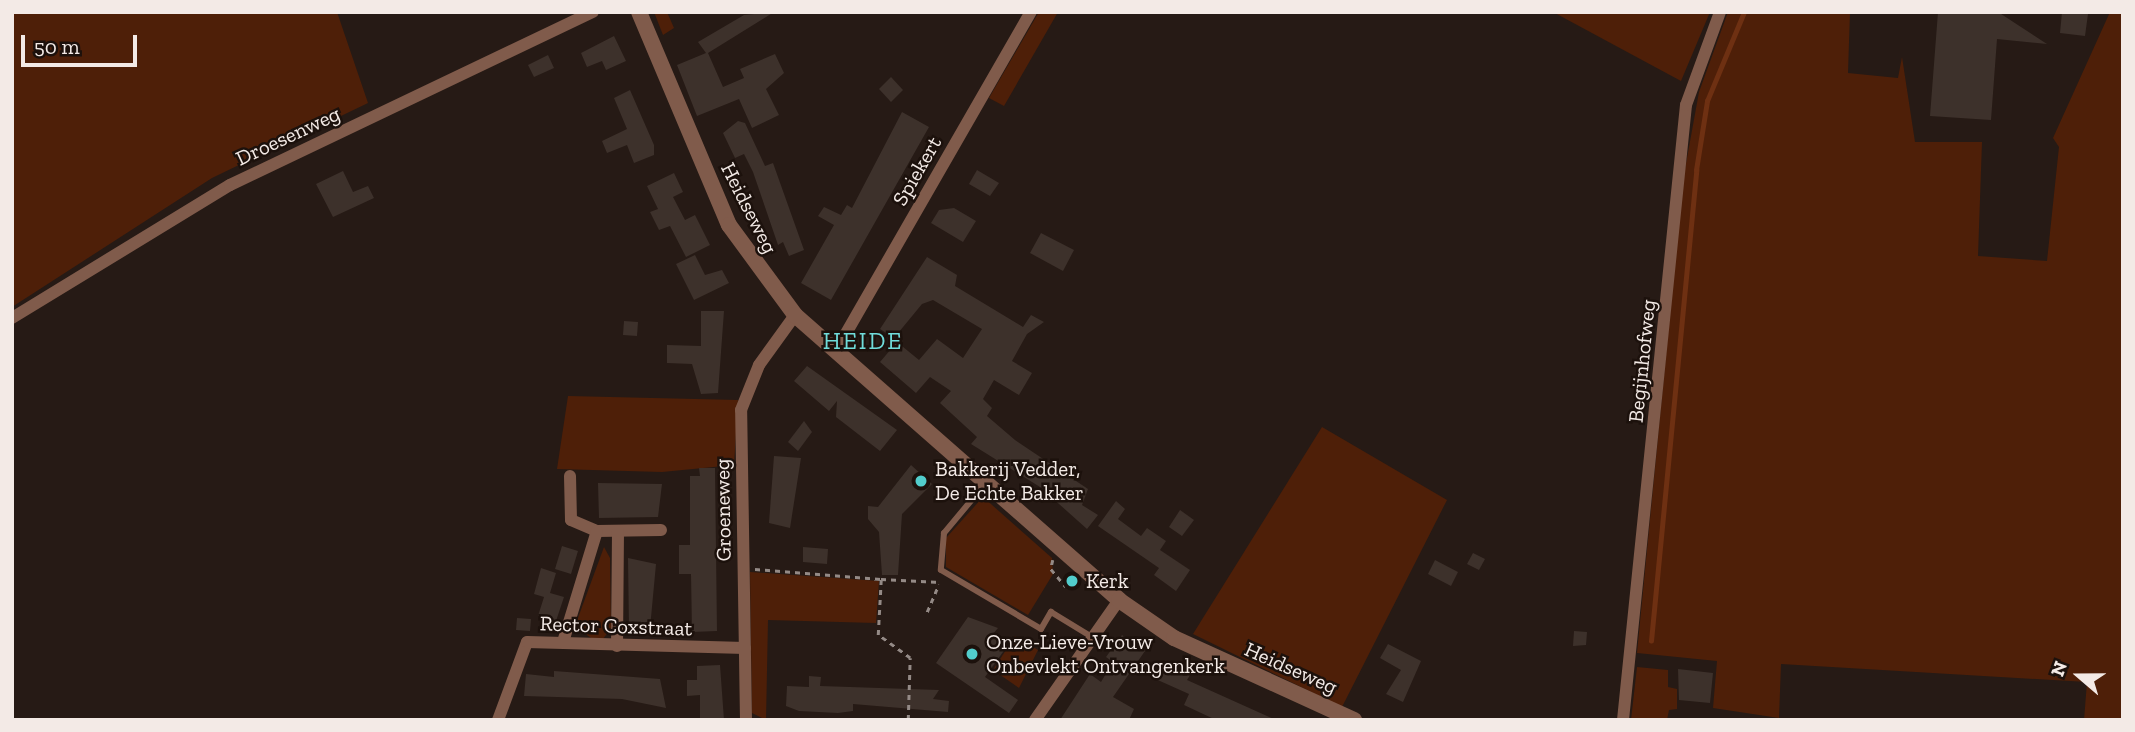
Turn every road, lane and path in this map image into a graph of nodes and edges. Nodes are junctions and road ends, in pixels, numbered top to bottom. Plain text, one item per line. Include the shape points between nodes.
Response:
1 (593, 12) edge
2 (639, 12) edge
3 (1031, 12) edge
4 (1720, 12) edge
5 (795, 315) junction
6 (12, 318) edge
7 (836, 349) junction
8 (570, 476) dead end
9 (986, 483) junction
10 (661, 530) dead end
11 (597, 531) junction
12 (618, 531) junction
13 (1061, 549) junction
14 (744, 569) junction
15 (945, 573) junction
16 (881, 579) junction
17 (939, 584) junction
18 (1066, 587) dead end
19 (1119, 600) junction
20 (927, 612) dead end
21 (1092, 637) junction
22 (563, 642) junction
23 (617, 646) junction
24 (745, 649) junction
25 (498, 720) edge
26 (746, 720) edge
27 (908, 720) edge
28 (1035, 720) edge
29 (1354, 720) edge
30 (1623, 720) edge

1 - 6 street, Droesenweg via 230,185
2 - 5 street, Heidseweg via 729,225
3 - 7 street, Spiekert
4 - 30 street, Begijnhofweg via 1686,105
5 - 7 street, Heidseweg
5 - 14 street, Groeneweg via 759,365 741,410
7 - 9 street, Heidseweg
8 - 11 street via 571,520
9 - 13 street, Heidseweg
9 - 15 lane via 944,533
10 - 12 street
11 - 12 street
11 - 22 street
12 - 23 street
13 - 18 path via 1051,569
13 - 19 street, Heidseweg
14 - 16 path
14 - 24 street, Groeneweg
15 - 17 path
15 - 21 lane via 1041,629 1051,612
16 - 17 path
16 - 27 path via 878,635 911,657
17 - 20 path
19 - 21 street
19 - 29 street, Heidseweg via 1174,638
21 - 28 street
22 - 23 street, Rector Coxstraat
22 - 25 street, Rector Coxstraat via 527,642 520,649
23 - 24 street, Rector Coxstraat
24 - 26 street, Groeneweg

